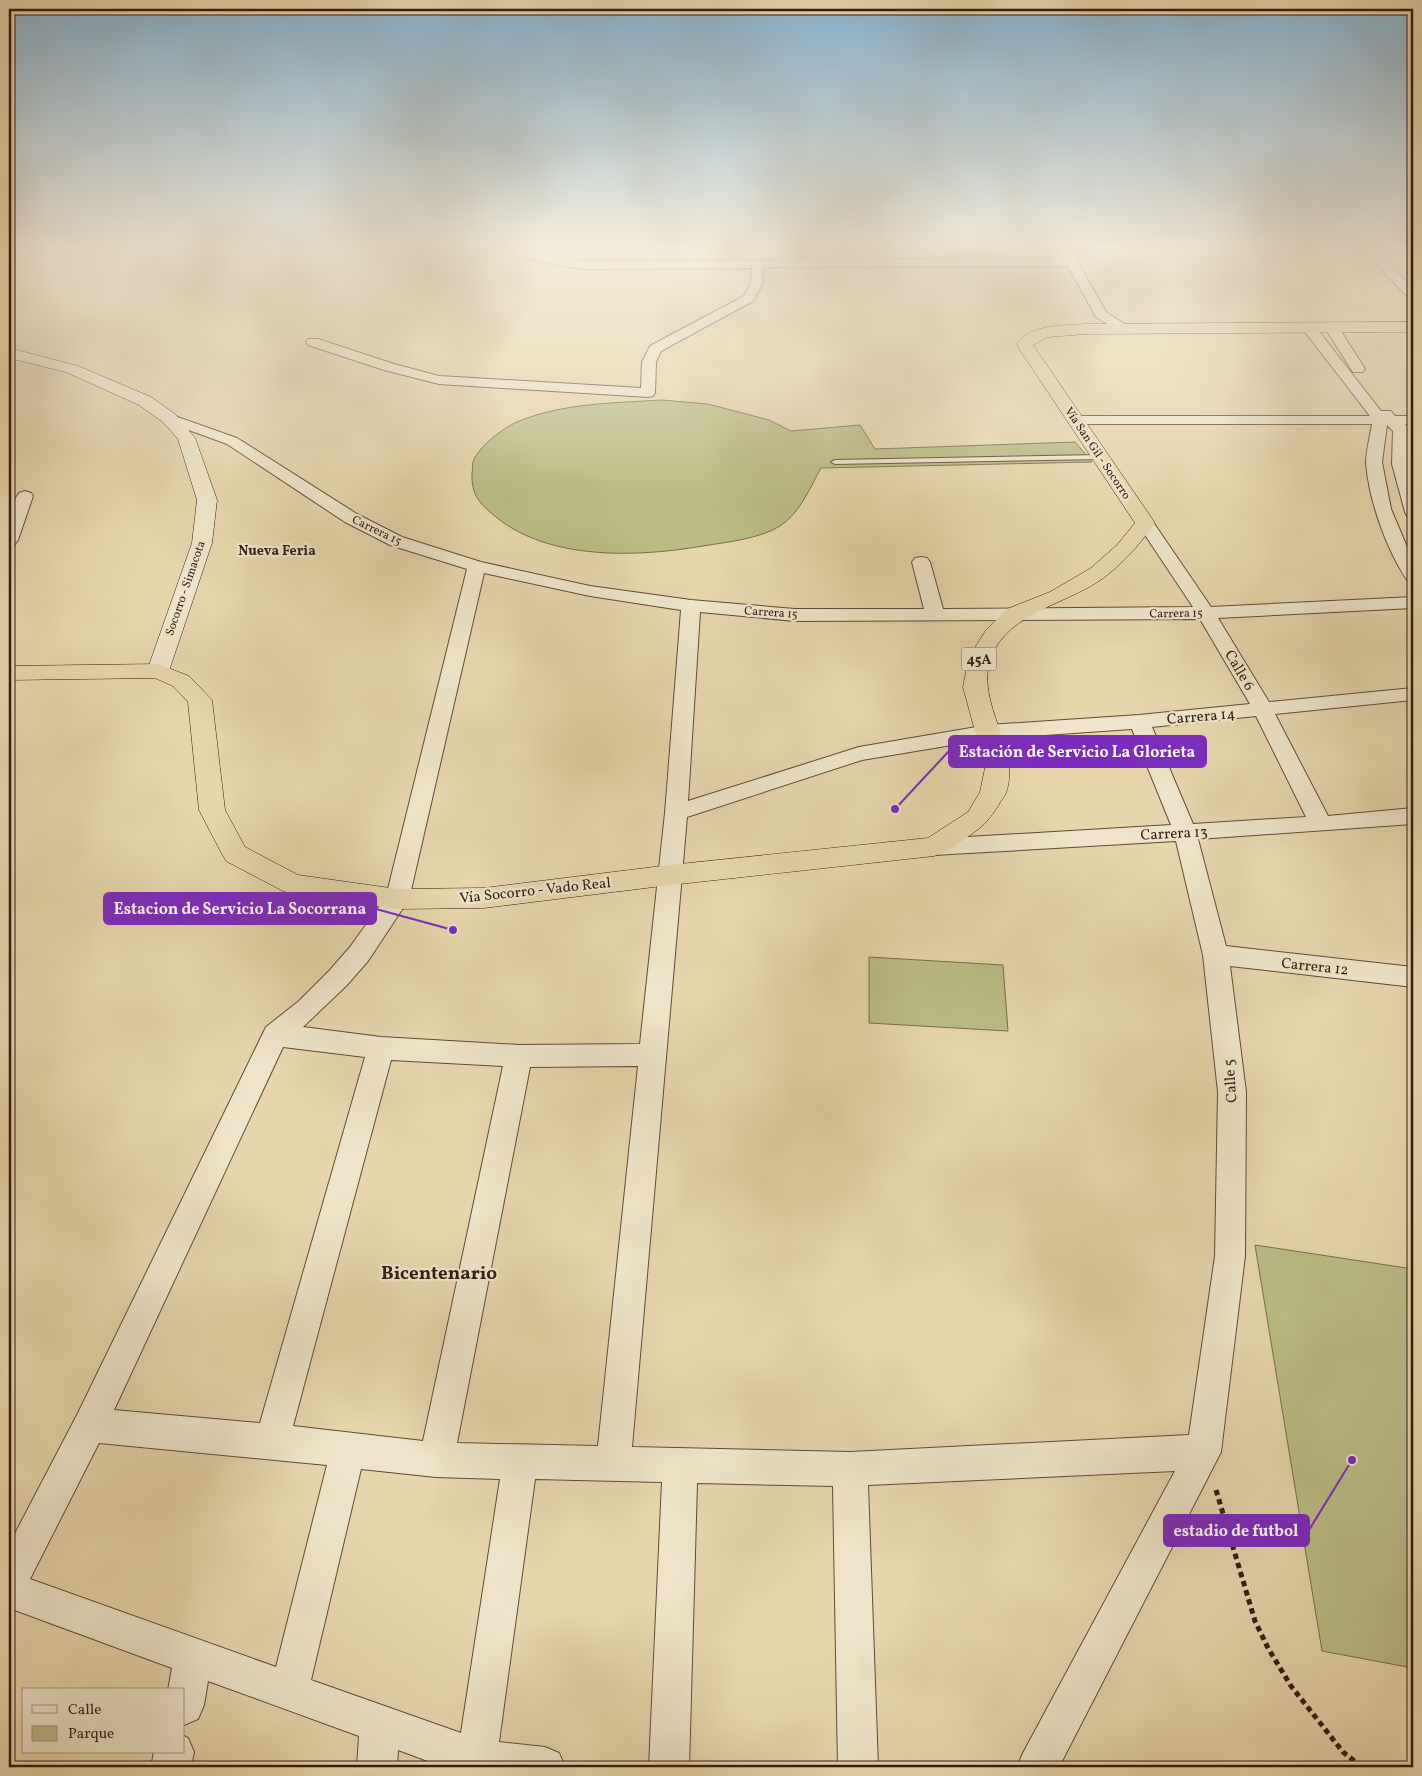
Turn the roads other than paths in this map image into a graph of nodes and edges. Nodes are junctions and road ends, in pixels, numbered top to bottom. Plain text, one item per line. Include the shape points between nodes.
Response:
1 (694, 328) edge
2 (1065, 328) edge
3 (1119, 328) edge
4 (1308, 328) junction
5 (1332, 328) junction
6 (1342, 328) edge
7 (1125, 329) joint
8 (313, 342) dead end
9 (9, 353) edge
10 (169, 418) junction
11 (1076, 420) junction
12 (1396, 421) edge
13 (1413, 440) edge
14 (1100, 457) junction
15 (835, 462) dead end
16 (25, 496) dead end
17 (1383, 509) junction
18 (1413, 511) edge
19 (1145, 523) junction
20 (9, 540) edge
21 (921, 562) dead end
22 (477, 566) junction
23 (1413, 576) edge
24 (1413, 602) edge
25 (691, 606) junction
26 (1206, 613) junction
27 (1015, 614) junction
28 (935, 615) junction
29 (158, 671) junction
30 (9, 673) edge
31 (1413, 694) edge
32 (1263, 710) junction
33 (1140, 722) junction
34 (988, 732) junction
35 (676, 813) junction
36 (1413, 816) edge
37 (1321, 824) junction
38 (1185, 832) junction
39 (934, 847) junction
40 (670, 875) junction
41 (397, 899) junction
42 (1216, 955) junction
43 (1413, 976) edge
44 (276, 1035) junction
45 (381, 1048) junction
46 (653, 1055) junction
47 (519, 1056) junction
48 (90, 1425) junction
49 (272, 1441) junction
50 (348, 1451) junction
51 (1204, 1452) junction
52 (436, 1460) junction
53 (520, 1462) junction
54 (612, 1464) junction
55 (680, 1466) junction
56 (850, 1469) junction
57 (9, 1582) edge
58 (9, 1590) edge
59 (194, 1656) junction
60 (289, 1692) junction
61 (185, 1700) edge
62 (380, 1726) junction
63 (174, 1754) edge
64 (478, 1760) junction
65 (171, 1767) edge
66 (377, 1767) edge
67 (545, 1767) edge
68 (669, 1767) edge
69 (858, 1767) edge
70 (1037, 1767) edge

1 - 8 street via 655,349 649,362 648,392 439,380
2 - 11 highway, Vía San Gil - Socorro via 1029,338 1025,344
3 - 7 highway, Vía San Gil - Socorro
4 - 5 highway, Vía San Gil - Socorro
4 - 7 highway, Vía San Gil - Socorro
4 - 12 street
5 - 6 highway, Vía San Gil - Socorro
5 - 12 street
9 - 10 street, Socorro - Simacota via 72,369 145,401
10 - 22 street, Carrera 15 via 232,442 351,518 396,541
10 - 29 street, Socorro - Simacota via 186,438 207,500 202,543
11 - 12 street
11 - 14 highway, Vía San Gil - Socorro
12 - 13 street
12 - 17 street via 1374,462
12 - 18 street via 1400,464
14 - 15 lane
14 - 19 highway, Vía San Gil - Socorro
16 - 20 street
17 - 18 street
17 - 23 street
19 - 26 street, Calle 6
19 - 27 highway, 45A via 1124,549 1098,572 1057,596
21 - 28 street
22 - 25 street, Carrera 15 via 590,591
22 - 41 street
24 - 26 street, Carrera 15
25 - 28 street, Carrera 15 via 795,614
25 - 35 street
26 - 27 street, Carrera 15
26 - 32 street, Calle 6
27 - 28 street, Carrera 15
27 - 34 highway, 45A via 996,630 980,657 975,688
29 - 30 highway, Vía Socorro - Vado Real / 45A
29 - 41 highway, Vía Socorro - Vado Real / 45A via 181,681 200,700 212,810 235,854 293,884
31 - 32 street, Carrera 14
32 - 33 street, Carrera 14
32 - 37 street, Calle 6
33 - 34 street, Carrera 14
33 - 38 street, Calle 5
34 - 35 street, Carrera 14 via 859,754
34 - 39 highway, 45A via 998,768 992,793 977,818
35 - 40 street
36 - 37 street, Carrera 13
37 - 38 street, Carrera 13
38 - 39 street, Carrera 13
38 - 42 street, Calle 5
39 - 40 highway, Vía Socorro - Vado Real / 45A
40 - 41 highway, Vía Socorro - Vado Real / 45A via 484,898
40 - 46 street
41 - 44 street via 338,978
42 - 43 street, Carrera 12
42 - 51 street, Calle 5 via 1232,1092 1230,1256
44 - 45 street
44 - 48 street
45 - 47 street
45 - 49 street
46 - 47 street
46 - 54 street
47 - 52 street
48 - 49 street
48 - 57 street
49 - 50 street
50 - 52 street
50 - 60 street
51 - 56 street
51 - 70 street
52 - 53 street
53 - 54 street
53 - 64 street
54 - 55 street
55 - 56 street
55 - 68 street
56 - 69 street
58 - 59 street
59 - 60 street
59 - 61 street
60 - 62 street
62 - 64 street
62 - 66 street
63 - 65 street
64 - 67 street

